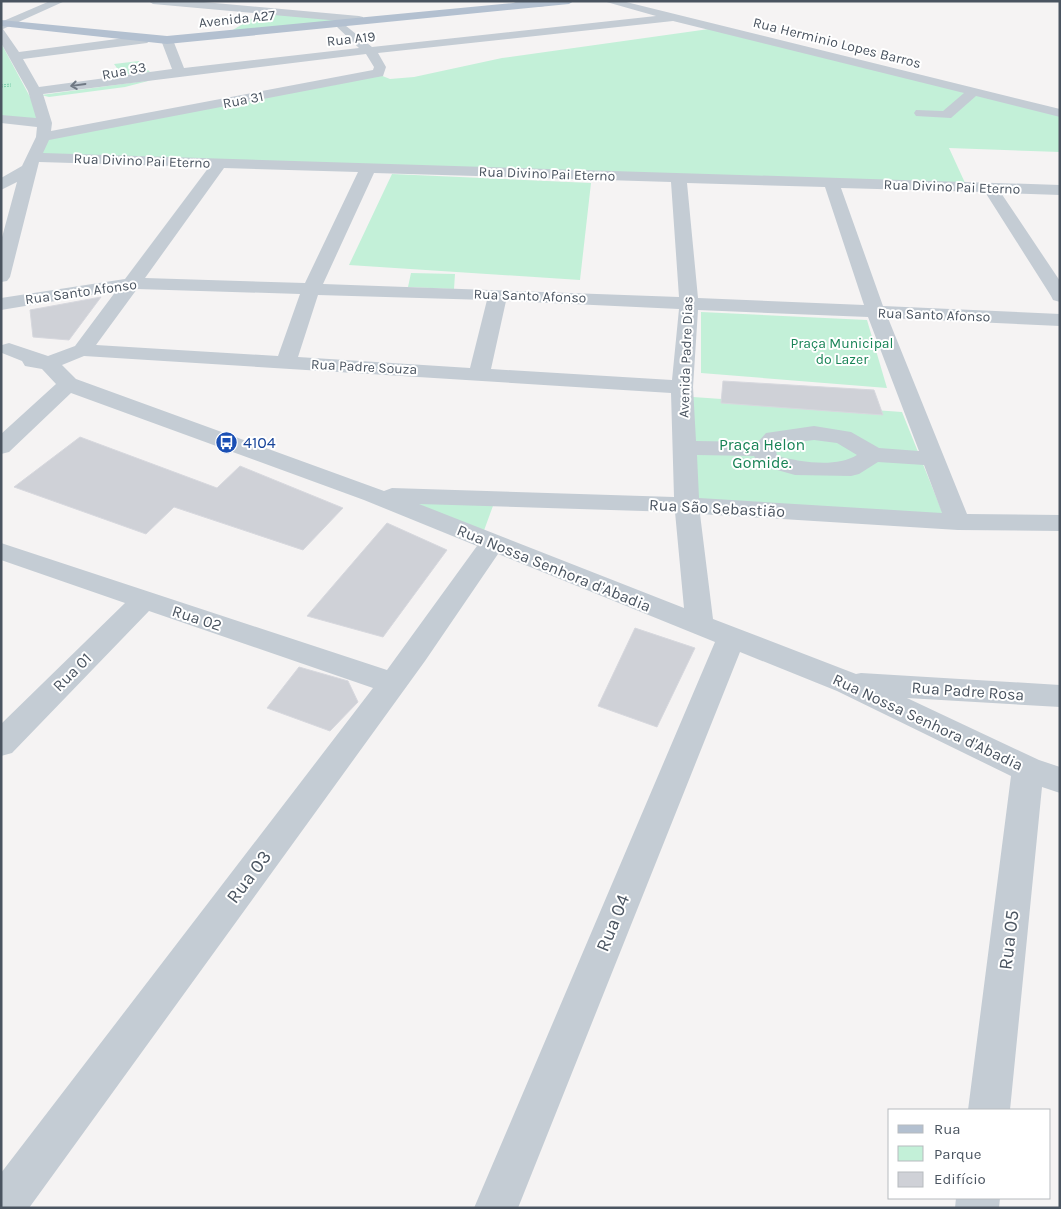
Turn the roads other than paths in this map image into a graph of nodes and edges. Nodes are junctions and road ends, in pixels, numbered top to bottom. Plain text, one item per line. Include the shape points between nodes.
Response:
1 (60, 1) edge
2 (153, 1) edge
3 (315, 1) edge
4 (517, 1) edge
5 (569, 1) edge
6 (608, 1) edge
7 (543, 4) junction
8 (261, 10) junction
9 (296, 13) junction
10 (670, 18) junction
11 (376, 20) junction
12 (340, 24) junction
13 (3, 26) edge
14 (215, 37) junction
15 (147, 39) junction
16 (167, 40) junction
17 (371, 52) junction
18 (15, 56) junction
19 (179, 71) junction
20 (973, 92) junction
21 (38, 96) junction
22 (1060, 113) edge
23 (921, 114) dead end
24 (1, 119) edge
25 (44, 130) junction
26 (31, 163) junction
27 (220, 163) junction
28 (368, 168) junction
29 (679, 178) junction
30 (831, 183) junction
31 (1, 185) edge
32 (990, 188) junction
33 (1060, 190) edge
34 (1, 277) edge
35 (132, 283) junction
36 (311, 289) junction
37 (498, 295) junction
38 (1060, 296) edge
39 (1, 304) edge
40 (689, 304) junction
41 (876, 313) junction
42 (1060, 320) edge
43 (82, 350) junction
44 (3, 354) edge
45 (48, 363) junction
46 (286, 363) junction
47 (479, 374) junction
48 (68, 384) junction
49 (682, 387) junction
50 (1, 447) edge
51 (685, 448) junction
52 (764, 449) junction
53 (874, 455) junction
54 (934, 459) junction
55 (373, 495) junction
56 (687, 505) junction
57 (958, 522) junction
58 (1060, 523) edge
59 (492, 544) junction
60 (1, 552) edge
61 (143, 601) junction
62 (716, 632) junction
63 (393, 683) junction
64 (847, 683) junction
65 (1060, 696) edge
66 (1, 744) edge
67 (1044, 774) edge
68 (989, 1109) edge
69 (2, 1208) edge
70 (496, 1208) edge

1 - 13 street
2 - 8 street
3 - 9 street
4 - 7 street
5 - 7 main road, Avenida A27
6 - 10 street, Rua Herminio Lopes Barros
7 - 11 main road, Avenida A27
8 - 9 street
8 - 14 street
9 - 11 street
10 - 17 street, Rua A19
10 - 20 street, Rua Herminio Lopes Barros
11 - 12 main road, Avenida A27
12 - 14 main road, Avenida A27
12 - 17 street
13 - 15 main road, Avenida A27
13 - 18 street
14 - 16 main road, Avenida A27
15 - 16 main road, Avenida A27
15 - 18 street, Avenida A27
16 - 19 street
17 - 19 street, Rua A19
17 - 25 street, Rua 31 via 380,70 374,74
18 - 21 street
19 - 21 street, Rua 33 via 146,85
20 - 22 street, Rua Herminio Lopes Barros
20 - 23 street via 946,115
21 - 25 street
24 - 25 street
25 - 26 street
26 - 27 street, Rua Divino Pai Eterno
26 - 31 street
26 - 34 street
27 - 28 street, Rua Divino Pai Eterno
27 - 35 street
28 - 29 street, Rua Divino Pai Eterno
28 - 36 street
29 - 30 street, Rua Divino Pai Eterno
29 - 40 street, Avenida Padre Dias
30 - 32 street, Rua Divino Pai Eterno
30 - 41 street
32 - 33 street, Rua Divino Pai Eterno
32 - 38 street
35 - 36 street, Rua Santo Afonso
35 - 39 street, Rua Santo Afonso
35 - 43 street
36 - 37 street, Rua Santo Afonso
36 - 46 street
37 - 40 street, Rua Santo Afonso
37 - 47 street
40 - 41 street, Rua Santo Afonso
40 - 49 street, Avenida Padre Dias
41 - 42 street, Rua Santo Afonso
41 - 54 street
43 - 45 street, Rua Padre Souza
43 - 46 street, Rua Padre Souza
44 - 45 street
45 - 48 street, Rua Nossa Senhora d'Abadia
46 - 47 street, Rua Padre Souza
47 - 49 street, Rua Padre Souza
48 - 50 street
48 - 55 street, Rua Nossa Senhora d'Abadia
49 - 51 street, Avenida Padre Dias
51 - 52 street
51 - 56 street, Avenida Padre Dias
52 - 53 street via 774,438 814,433 843,437
52 - 53 street via 767,460 795,468 851,469
53 - 54 street
54 - 57 street
55 - 56 street, Rua São Sebastião
55 - 59 street, Rua Nossa Senhora d'Abadia
56 - 57 street, Rua São Sebastião
56 - 62 street, Avenida Padre Dias
57 - 58 street, Rua São Sebastião
59 - 62 street, Rua Nossa Senhora d'Abadia
59 - 63 street, Rua 03
60 - 61 street, Rua 02
61 - 63 street, Rua 02
61 - 66 street, Rua 01
62 - 64 street, Rua Nossa Senhora d'Abadia
62 - 70 street, Rua 04
63 - 69 street, Rua 03
64 - 65 street, Rua Padre Rosa
64 - 67 street, Rua Nossa Senhora d'Abadia
67 - 68 street, Rua 05

